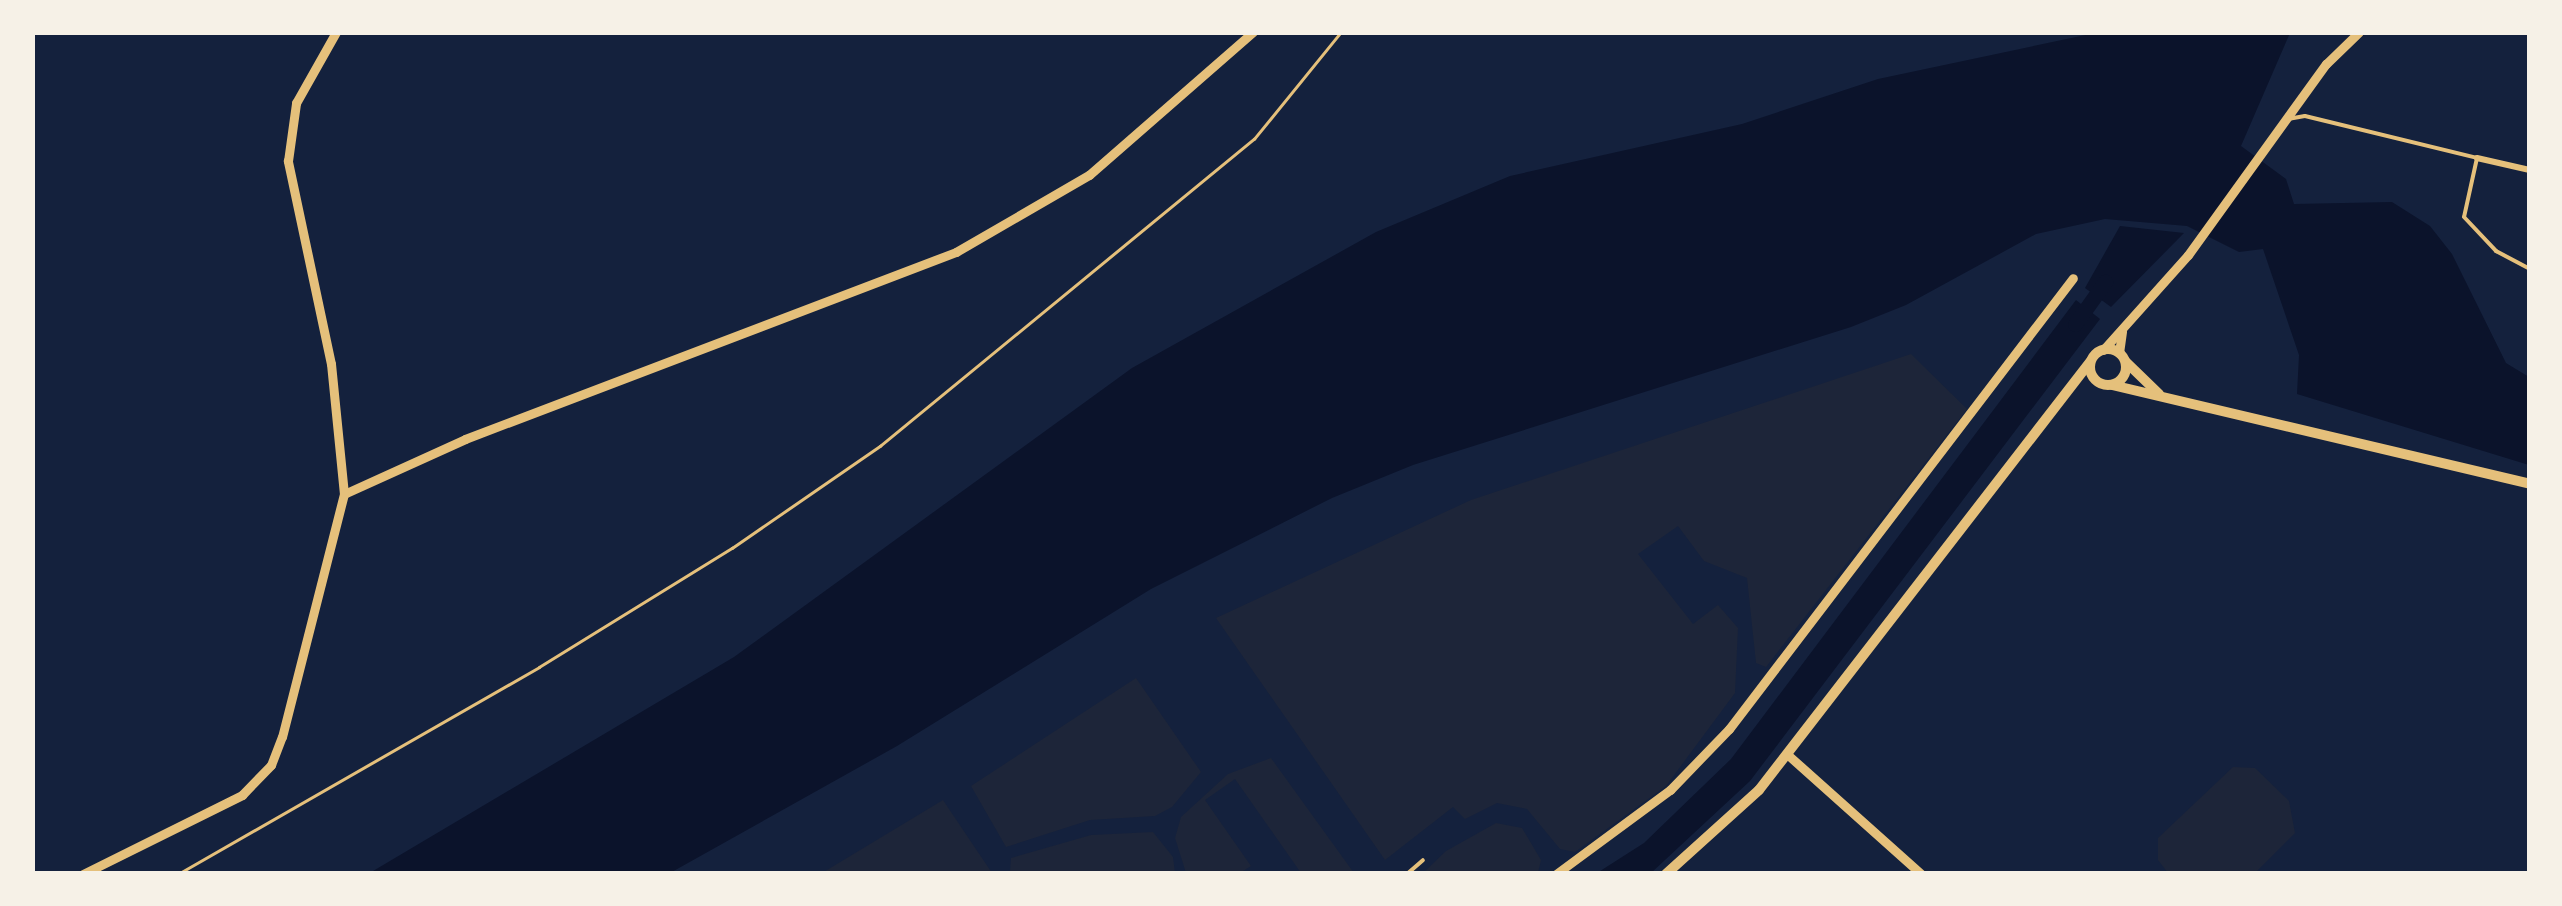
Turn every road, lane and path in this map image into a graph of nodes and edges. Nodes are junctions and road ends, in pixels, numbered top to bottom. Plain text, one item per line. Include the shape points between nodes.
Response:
1 (336, 32) edge
2 (1253, 32) edge
3 (1342, 32) edge
4 (2359, 32) edge
5 (2283, 120) junction
6 (2477, 158) junction
7 (2530, 170) edge
8 (2530, 269) edge
9 (2073, 278) dead end
10 (2122, 331) junction
11 (2102, 350) junction
12 (2123, 358) junction
13 (2090, 362) junction
14 (2094, 379) junction
15 (2074, 380) junction
16 (2112, 386) junction
17 (2160, 395) junction
18 (2530, 484) edge
19 (344, 494) junction
20 (1788, 755) junction
21 (1424, 860) dead end
22 (83, 874) edge
23 (178, 874) edge
24 (1407, 874) edge
25 (1556, 874) edge
26 (1666, 874) edge
27 (1921, 874) edge

1 - 19 street via 296,103 288,146 331,364
2 - 19 street via 1089,175 956,252 465,439
3 - 23 path via 1254,139 880,446 555,657
4 - 5 street
5 - 6 lane via 2305,116
5 - 10 street via 2201,238
6 - 7 street
6 - 8 lane via 2464,218 2496,251
9 - 25 street via 1728,729 1670,790
10 - 11 street
10 - 12 street
11 - 12 street
11 - 13 street
12 - 16 street via 2122,379
12 - 17 street
13 - 14 street
13 - 15 street
14 - 15 street
14 - 16 street
15 - 20 street
16 - 17 street
17 - 18 street
19 - 22 street via 271,765 242,796 201,821
20 - 26 street via 1733,817
20 - 27 street
21 - 24 lane

